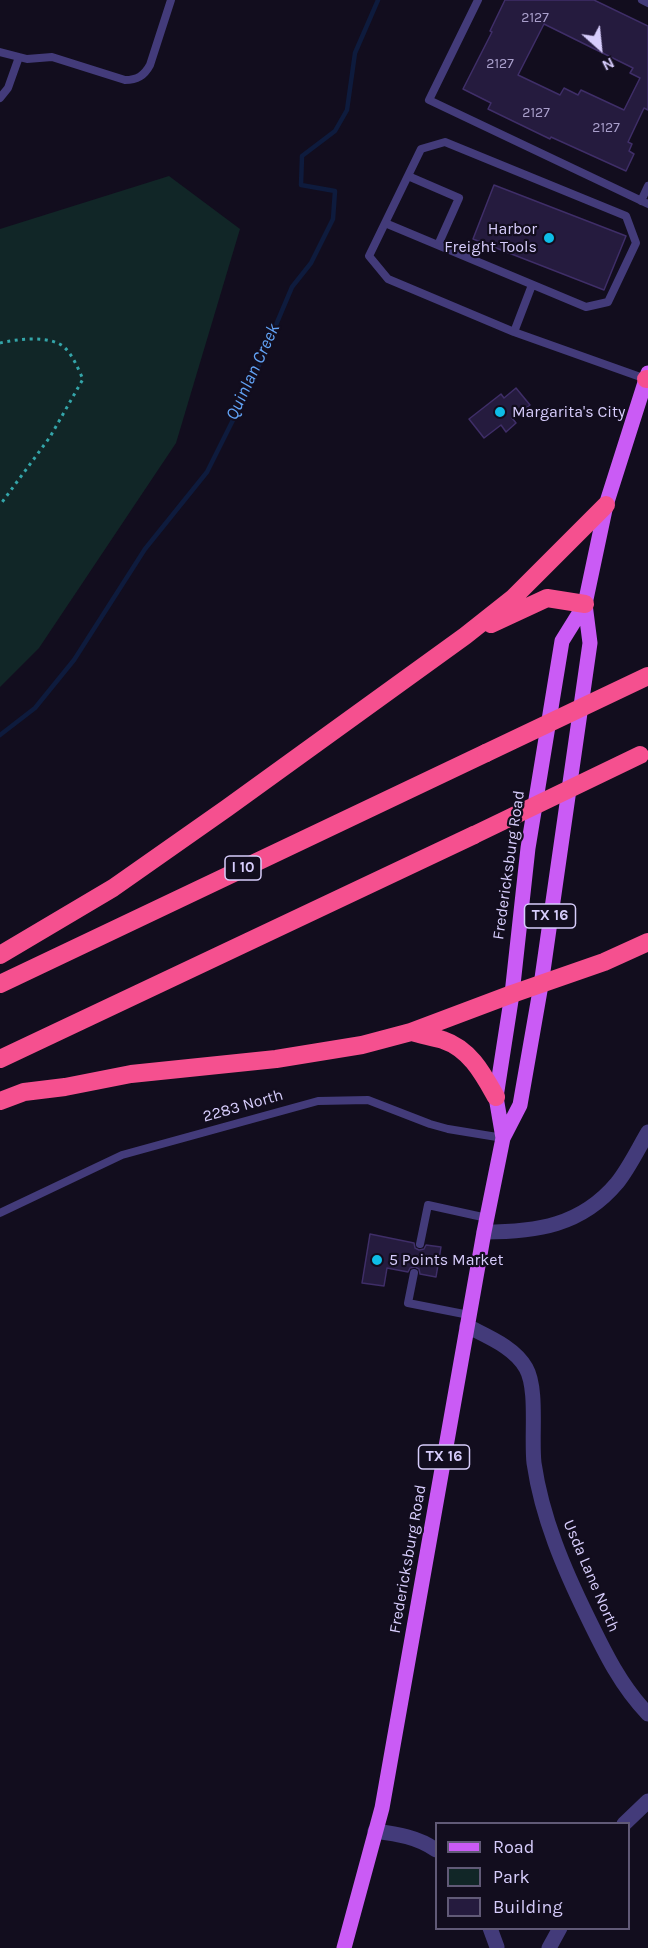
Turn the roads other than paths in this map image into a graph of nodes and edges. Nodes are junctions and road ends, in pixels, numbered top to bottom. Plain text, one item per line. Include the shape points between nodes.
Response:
1 (171, 0) edge
2 (478, 0) edge
3 (642, 0) edge
4 (648, 3) edge
5 (0, 52) edge
6 (19, 57) junction
7 (0, 98) edge
8 (408, 176) junction
9 (648, 186) edge
10 (644, 202) edge
11 (385, 223) junction
12 (438, 245) junction
13 (532, 285) junction
14 (514, 332) junction
15 (647, 377) edge
16 (606, 505) junction
17 (585, 604) junction
18 (465, 636) junction
19 (648, 676) edge
20 (644, 753) edge
21 (648, 942) edge
22 (0, 955) edge
23 (0, 984) edge
24 (541, 985) junction
25 (512, 994) junction
26 (411, 1032) junction
27 (0, 1059) edge
28 (496, 1097) junction
29 (0, 1101) edge
30 (648, 1132) edge
31 (504, 1138) junction
32 (0, 1213) edge
33 (485, 1225) junction
34 (420, 1244) dead end
35 (414, 1273) dead end
36 (468, 1321) junction
37 (648, 1714) edge
38 (648, 1801) edge
39 (626, 1822) edge
40 (375, 1831) junction
41 (435, 1850) edge
42 (490, 1930) edge
43 (559, 1930) edge
44 (344, 1948) edge
45 (497, 1948) edge
46 (549, 1948) edge

1 - 6 lane via 150,65 140,78 125,80 52,57
2 - 10 lane via 429,100
3 - 4 lane
5 - 6 lane
6 - 7 lane via 8,88
8 - 11 lane
8 - 12 lane via 459,198
8 - 13 lane via 421,149 445,142 626,216 636,243 608,302 586,307
9 - 10 lane
11 - 12 lane
11 - 14 lane via 369,256 388,279
12 - 13 lane
13 - 14 lane
14 - 15 lane
15 - 16 main road, Fredericksburg Road / TX 16
16 - 17 main road, Fredericksburg Road / TX 16
16 - 18 highway via 513,598
17 - 18 highway via 547,598
17 - 24 main road, Fredericksburg Road / TX 16 via 590,644
17 - 25 main road, Fredericksburg Road / TX 16 via 562,641 528,848
18 - 22 highway via 113,888
19 - 23 highway, I 10, bridge
20 - 27 highway, bridge
21 - 24 highway
24 - 25 highway
24 - 31 main road, Fredericksburg Road / TX 16 via 520,1105
25 - 26 highway
25 - 28 main road, Fredericksburg Road / TX 16
26 - 28 highway via 460,1048 479,1067
26 - 29 highway via 362,1045 276,1059 130,1074 24,1092
28 - 31 main road, Fredericksburg Road / TX 16
30 - 33 street via 617,1183 592,1207 563,1222 535,1230
31 - 32 lane, 2283 North via 430,1124 368,1100 318,1101 122,1155
31 - 33 main road, Fredericksburg Road / TX 16
33 - 34 lane via 428,1206
33 - 36 main road, Fredericksburg Road / TX 16
35 - 36 lane via 408,1303
36 - 37 street, Usda Lane North via 514,1353 526,1368 531,1386 538,1484 562,1560 607,1658
36 - 40 main road, Fredericksburg Road / TX 16
38 - 39 street
40 - 41 street via 418,1840
40 - 44 main road, Fredericksburg Road / TX 16
42 - 45 street
43 - 46 street

